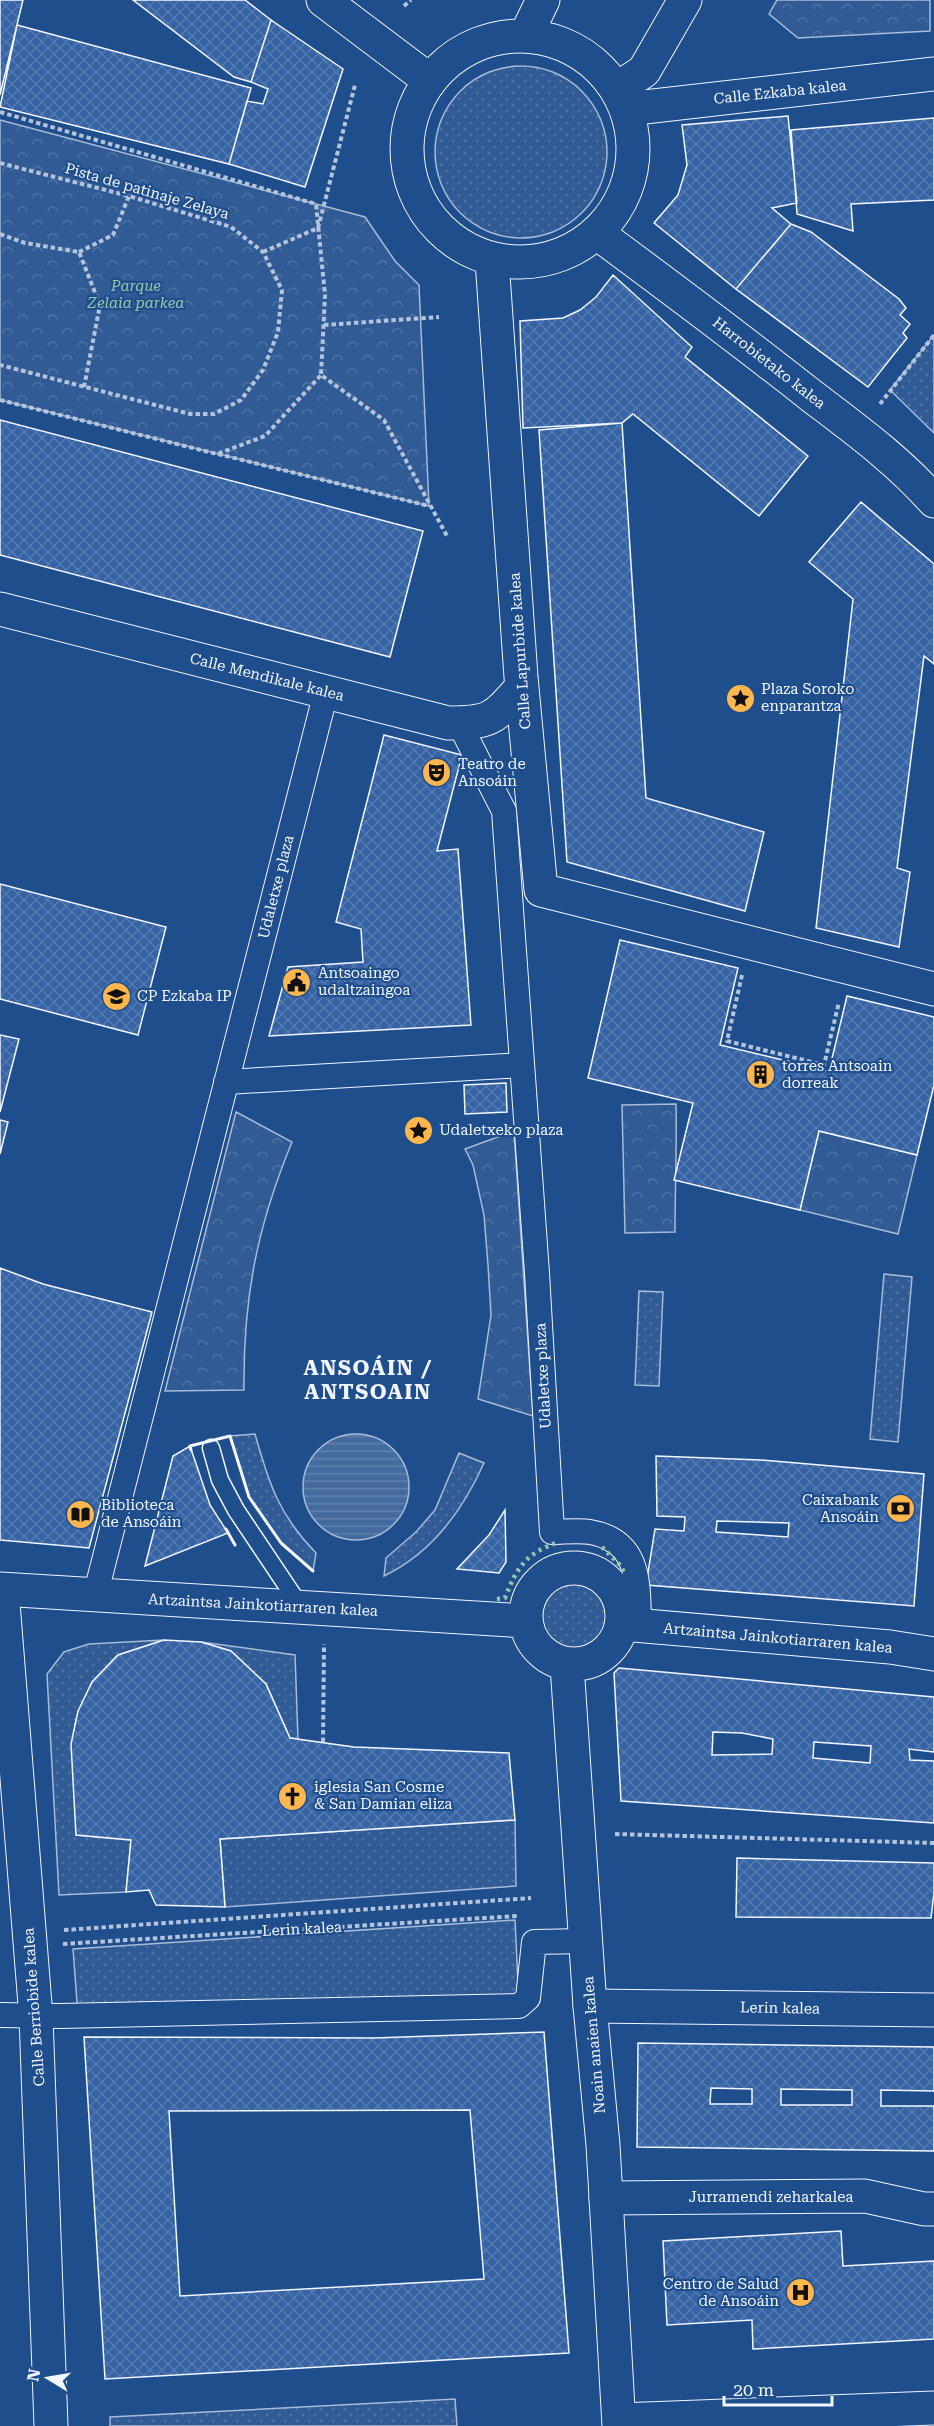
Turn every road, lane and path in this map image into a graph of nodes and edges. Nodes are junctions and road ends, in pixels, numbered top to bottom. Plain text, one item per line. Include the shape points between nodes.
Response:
1 (323, 0) edge
2 (411, 0) edge
3 (543, 0) edge
4 (685, 0) edge
5 (404, 6) dead end
6 (526, 34) junction
7 (934, 74) edge
8 (429, 80) junction
9 (355, 85) dead end
10 (622, 99) junction
11 (0, 112) edge
12 (0, 163) edge
13 (129, 196) junction
14 (318, 228) junction
15 (597, 233) junction
16 (0, 234) edge
17 (80, 252) junction
18 (263, 252) junction
19 (492, 260) junction
20 (439, 317) dead end
21 (324, 325) junction
22 (934, 334) edge
23 (0, 365) edge
24 (321, 375) junction
25 (84, 387) junction
26 (0, 400) edge
27 (874, 411) dead end
28 (217, 453) junction
29 (934, 501) edge
30 (429, 506) dead end
31 (447, 536) dead end
32 (0, 609) edge
33 (522, 687) junction
34 (326, 692) junction
35 (459, 723) junction
36 (743, 972) dead end
37 (934, 989) edge
38 (841, 995) dead end
39 (522, 1065) junction
40 (226, 1082) junction
41 (211, 1448) dead end
42 (1, 1590) edge
43 (96, 1596) junction
44 (301, 1607) junction
45 (525, 1621) junction
46 (631, 1625) junction
47 (324, 1636) dead end
48 (934, 1654) edge
49 (567, 1665) junction
50 (323, 1742) dead end
51 (615, 1834) dead end
52 (934, 1843) edge
53 (531, 1898) dead end
54 (520, 1927) dead end
55 (42, 1939) junction
56 (586, 1941) junction
57 (590, 2006) junction
58 (934, 2010) edge
59 (0, 2015) edge
60 (36, 2017) junction
61 (606, 2198) junction
62 (934, 2209) edge
63 (934, 2408) edge
64 (619, 2423) edge
65 (51, 2426) edge

1 - 8 street
2 - 5 path
3 - 6 street
4 - 10 street via 644,71
6 - 8 street via 489,39 456,55
6 - 10 street via 562,42 593,61
7 - 10 street, Calle Ezkaba kalea
8 - 19 street via 412,114 406,151 413,187 431,220 459,245
9 - 14 path
10 - 15 street via 634,142 630,175 618,207
11 - 14 path via 316,204
12 - 13 path, Pista de patinaje Zelaya
13 - 17 path via 113,235
13 - 18 path, Pista de patinaje Zelaya via 231,227
14 - 18 path
14 - 21 path
15 - 19 street via 566,253 530,263
15 - 29 street, Harrobietako kalea via 859,433 915,478
16 - 17 path via 25,243
17 - 25 path via 100,305
18 - 25 path, Pista de patinaje Zelaya via 282,290 278,332 263,370 241,400 214,414 190,414
19 - 33 street, Calle Lapurbide kalea
20 - 21 path
21 - 24 path
22 - 27 path
23 - 25 path, Pista de patinaje Zelaya
24 - 28 path via 265,436
24 - 31 path via 384,420
26 - 28 path
28 - 30 path
32 - 34 street, Calle Mendikale kalea
33 - 35 street, Calle Mendikale kalea via 495,717 478,723
33 - 37 street, Calle Lapurbide kalea via 541,890
34 - 35 street, Calle Mendikale kalea
34 - 40 street, Udaletxe plaza
35 - 39 street, Udaletxe plaza via 504,811
36 - 38 path via 727,1041 824,1065
39 - 40 street
39 - 46 street, Udaletxe plaza via 552,1532 590,1532 615,1541 631,1556 638,1584
40 - 43 street, Udaletxe plaza
41 - 44 lane via 220,1480 236,1510
42 - 43 street, Artzaintsa Jainkotiarraren kalea
42 - 55 street, Calle Berriobide kalea
43 - 44 street, Artzaintsa Jainkotiarraren kalea
44 - 45 street, Artzaintsa Jainkotiarraren kalea
45 - 46 street via 529,1598 543,1579 564,1569 587,1569 608,1581
45 - 49 street via 532,1641 547,1657
46 - 48 street, Artzaintsa Jainkotiarraren kalea
46 - 49 street via 592,1662
47 - 50 path
49 - 56 street, Noain anaien kalea
51 - 52 path
53 - 55 path
54 - 55 path, Lerin kalea via 520,1916
55 - 60 street, Calle Berriobide kalea
56 - 57 street, Noain anaien kalea
56 - 60 street via 534,1942 528,1998 519,2006
57 - 58 street, Lerin kalea
57 - 61 street, Noain anaien kalea
59 - 60 street
60 - 65 street, Calle Berriobide kalea
61 - 62 street, Jurramendi zeharkalea via 865,2196
61 - 64 street, Noain anaien kalea
63 - 64 street

